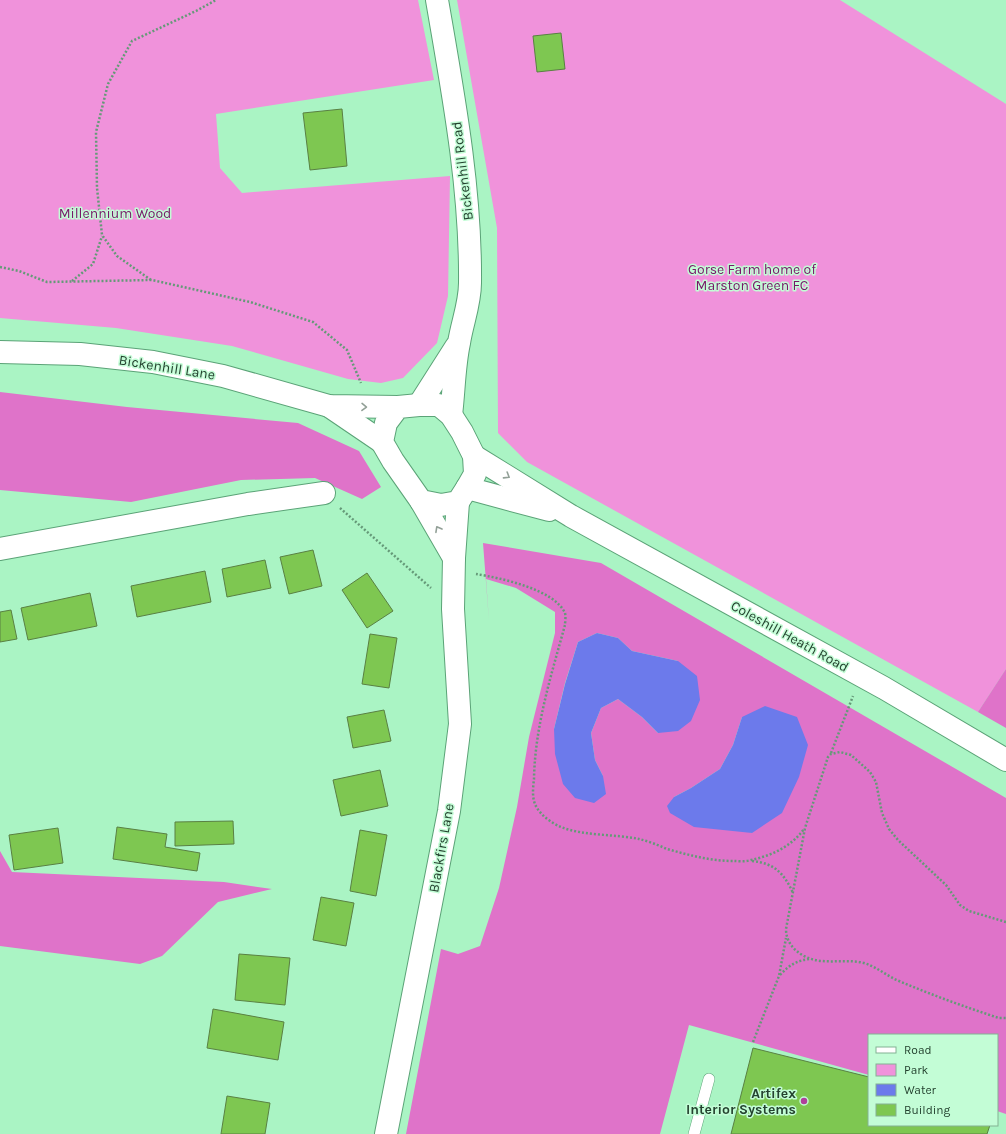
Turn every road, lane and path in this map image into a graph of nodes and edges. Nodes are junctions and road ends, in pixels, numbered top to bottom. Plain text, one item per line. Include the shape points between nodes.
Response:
1 (216, 0) edge
2 (437, 0) edge
3 (102, 235) junction
4 (0, 267) edge
5 (152, 280) junction
6 (72, 281) junction
7 (458, 343) junction
8 (0, 352) edge
9 (363, 389) dead end
10 (329, 406) junction
11 (409, 406) junction
12 (451, 415) junction
13 (382, 442) junction
14 (474, 456) junction
15 (324, 493) joint
16 (463, 495) junction
17 (422, 501) junction
18 (571, 516) junction
19 (0, 549) edge
20 (454, 564) junction
21 (453, 608) junction
22 (861, 675) junction
23 (831, 754) junction
24 (1006, 760) edge
25 (805, 828) junction
26 (750, 861) junction
27 (793, 893) junction
28 (1006, 922) edge
29 (786, 937) junction
30 (813, 959) junction
31 (779, 976) junction
32 (1006, 1018) edge
33 (753, 1042) dead end
34 (709, 1079) dead end
35 (386, 1134) edge
36 (694, 1134) edge

1 - 3 path via 132,41 108,84 96,132 97,188
2 - 7 street, Bickenhill Road via 469,213 470,285
3 - 5 path via 118,256
3 - 6 path via 93,264
4 - 6 path via 47,282
5 - 6 path
5 - 9 path via 250,302 313,322 347,350
7 - 11 street, Bickenhill Road
7 - 12 street, Bickenhill Road
8 - 10 street, Bickenhill Lane via 80,354 153,362 223,376
10 -> 11 street, Bickenhill Lane
10 - 13 street, Bickenhill Lane
11 - 12 street via 439,405
11 - 13 street via 386,423
12 - 14 street
13 - 17 street
14 - 16 street via 475,474
14 -> 18 street, Coleshill Heath Road
15 - 19 street via 246,498
15 - 21 path
16 - 17 street via 441,505
16 - 18 street, Coleshill Heath Road
16 - 20 street, Blackfirs Lane
20 -> 17 street
18 - 22 street, Coleshill Heath Road
20 - 21 street, Blackfirs Lane
20 - 26 path via 542,593 557,602 566,614 541,712 536,743 533,793 534,803 541,814 553,824 575,831 640,839 697,858
21 - 35 street, Blackfirs Lane via 460,724 449,811
22 - 23 path
22 - 24 street, Coleshill Heath Road
23 - 25 path via 828,756
23 - 28 path via 840,752 851,755 870,772 876,782 882,813 889,829 946,885 960,905 969,911
25 - 26 path via 791,843
25 - 27 path
26 - 27 path via 767,864 776,869 783,875
27 - 29 path
29 - 30 path via 793,949
29 - 31 path
30 - 31 path via 792,964
30 - 32 path via 864,963 935,996 999,1018
31 - 33 path
34 - 36 lane

